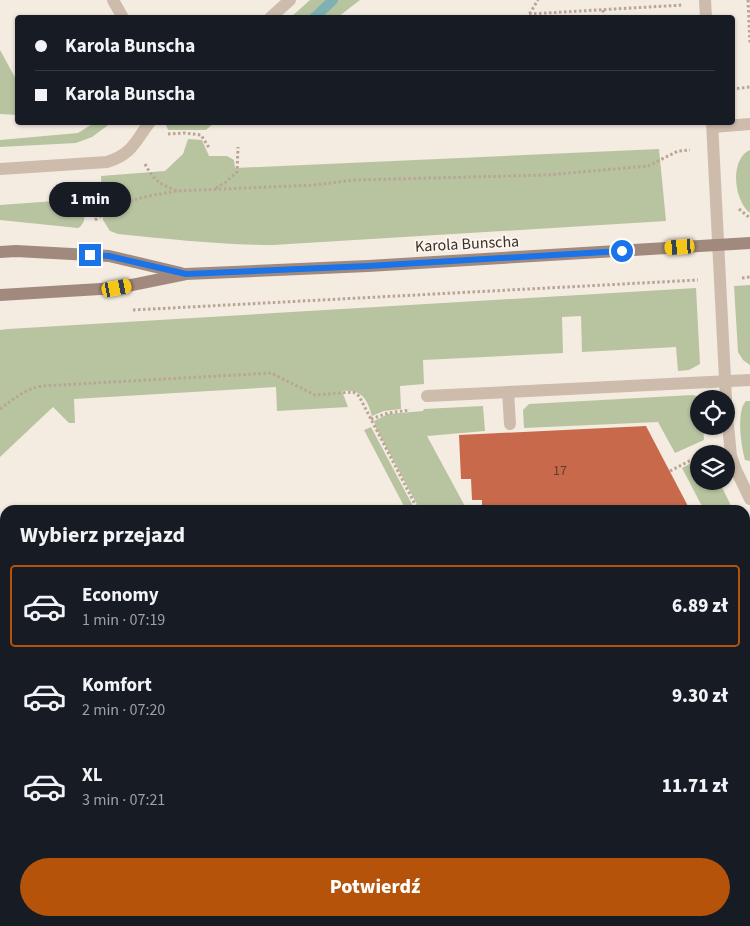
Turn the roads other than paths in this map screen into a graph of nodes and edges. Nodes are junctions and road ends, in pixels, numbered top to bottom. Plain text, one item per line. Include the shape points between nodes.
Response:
1 (113, 0) edge
2 (290, 0) edge
3 (705, 0) edge
4 (121, 15) edge
5 (273, 15) edge
6 (706, 15) edge
7 (735, 124) edge
8 (750, 124) edge
9 (148, 125) edge
10 (712, 125) edge
11 (0, 169) edge
12 (750, 243) edge
13 (719, 245) junction
14 (0, 252) edge
15 (186, 274) junction
16 (0, 295) edge
17 (750, 380) edge
18 (724, 381) junction
19 (725, 390) edge
20 (508, 392) junction
21 (427, 396) road end
22 (510, 424) dead end
23 (729, 435) edge
24 (750, 499) edge

1 - 4 street
2 - 5 street
3 - 6 street
7 - 8 street
9 - 11 street via 135,145 107,162
10 - 13 street
12 - 13 main road, Karola Bunscha
13 - 15 main road, Karola Bunscha
13 - 18 street
14 - 15 main road, Karola Bunscha via 109,256
15 - 16 main road, Karola Bunscha via 117,288
17 - 18 street
18 - 19 street
18 - 20 street
20 - 21 street
20 - 22 street
23 - 24 street via 731,456

